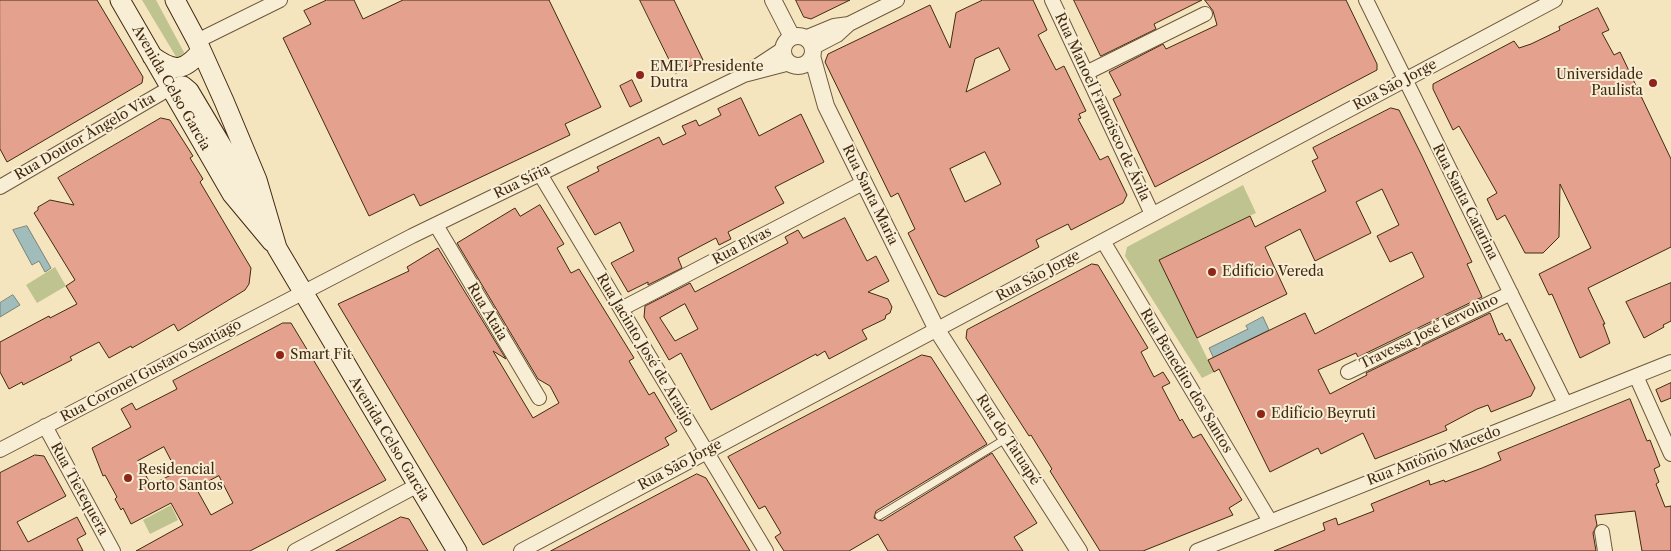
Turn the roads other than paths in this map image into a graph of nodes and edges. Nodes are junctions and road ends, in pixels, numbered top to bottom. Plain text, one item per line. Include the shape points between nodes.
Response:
1 (120, 0) edge
2 (175, 0) edge
3 (280, 0) edge
4 (774, 0) edge
5 (897, 0) edge
6 (1052, 0) edge
7 (1366, 0) edge
8 (1555, 0) edge
9 (1205, 14) dead end
10 (199, 46) junction
11 (799, 49) junction
12 (152, 56) junction
13 (1086, 73) junction
14 (1405, 80) junction
15 (170, 88) junction
16 (540, 174) junction
17 (863, 183) junction
18 (0, 187) edge
19 (1152, 214) junction
20 (269, 221) junction
21 (436, 225) junction
22 (1103, 241) junction
23 (277, 248) junction
24 (301, 292) junction
25 (1511, 293) junction
26 (621, 309) junction
27 (937, 330) junction
28 (1671, 362) edge
29 (1348, 372) dead end
30 (1636, 376) junction
31 (539, 398) dead end
32 (1565, 403) junction
33 (45, 426) junction
34 (1007, 438) junction
35 (0, 450) edge
36 (706, 451) junction
37 (1671, 454) edge
38 (418, 485) junction
39 (879, 516) dead end
40 (1270, 521) junction
41 (1602, 532) dead end
42 (113, 551) edge
43 (295, 551) edge
44 (457, 551) edge
45 (521, 551) edge
46 (766, 551) edge
47 (1079, 551) edge
48 (1197, 551) edge
49 (1605, 551) edge

1 - 12 main road, Avenida Celso Garcia
2 - 10 main road, Avenida Celso Garcia
3 - 10 street
4 - 11 street, Rua Santa Maria
5 - 11 street, Rua Síria via 849,24 834,26
6 - 13 street, Rua Manoel Francisco de Ávila
7 - 14 street, Rua Santa Catarina
8 - 14 street, Rua São Jorge
9 - 13 street
10 - 12 main road via 190,64 180,68 167,67
10 - 20 main road, Avenida Celso Garcia via 257,180
11 - 16 street, Rua Síria via 753,67 744,75
11 - 17 street, Rua Santa Maria
12 - 15 main road, Avenida Celso Garcia
13 - 19 street, Rua Manoel Francisco de Ávila
14 - 19 street, Rua São Jorge
14 - 25 street, Rua Santa Catarina
15 - 18 street, Rua Doutor Ângelo Vita
15 - 20 main road via 183,86 189,91
15 - 23 main road, Avenida Celso Garcia via 232,194
16 - 21 street, Rua Síria
16 - 26 street, Rua Jacinto José de Araújo
17 - 26 street, Rua Elvas
17 - 27 street, Rua Santa Maria
19 - 22 street, Rua São Jorge
20 - 23 main road, Avenida Celso Garcia
21 - 24 street, Rua Síria
21 - 31 street, Rua Ataia
22 - 27 street, Rua São Jorge
22 - 40 street, Rua Benedito dos Santos
23 - 24 main road, Avenida Celso Garcia
24 - 33 street, Rua Coronel Gustavo Santiago
24 - 38 main road, Avenida Celso Garcia
25 - 29 street, Travessa José Iervolino
25 - 32 street, Rua Santa Catarina
26 - 36 street, Rua Jacinto José de Araújo
27 - 34 street, Rua do Tatuapé
27 - 36 street, Rua São Jorge
28 - 30 street, Rua Antônio Macedo
30 - 32 street, Rua Antônio Macedo
30 - 37 street
32 - 40 street, Rua Antônio Macedo
33 - 35 street, Rua Coronel Gustavo Santiago
33 - 42 street, Rua Tietequera
34 - 39 lane
34 - 47 street, Rua do Tatuapé
36 - 45 street, Rua São Jorge
36 - 46 street, Rua Jacinto José de Araújo
38 - 43 street
38 - 44 main road, Avenida Celso Garcia
40 - 48 street, Rua Antônio Macedo
41 - 49 street

